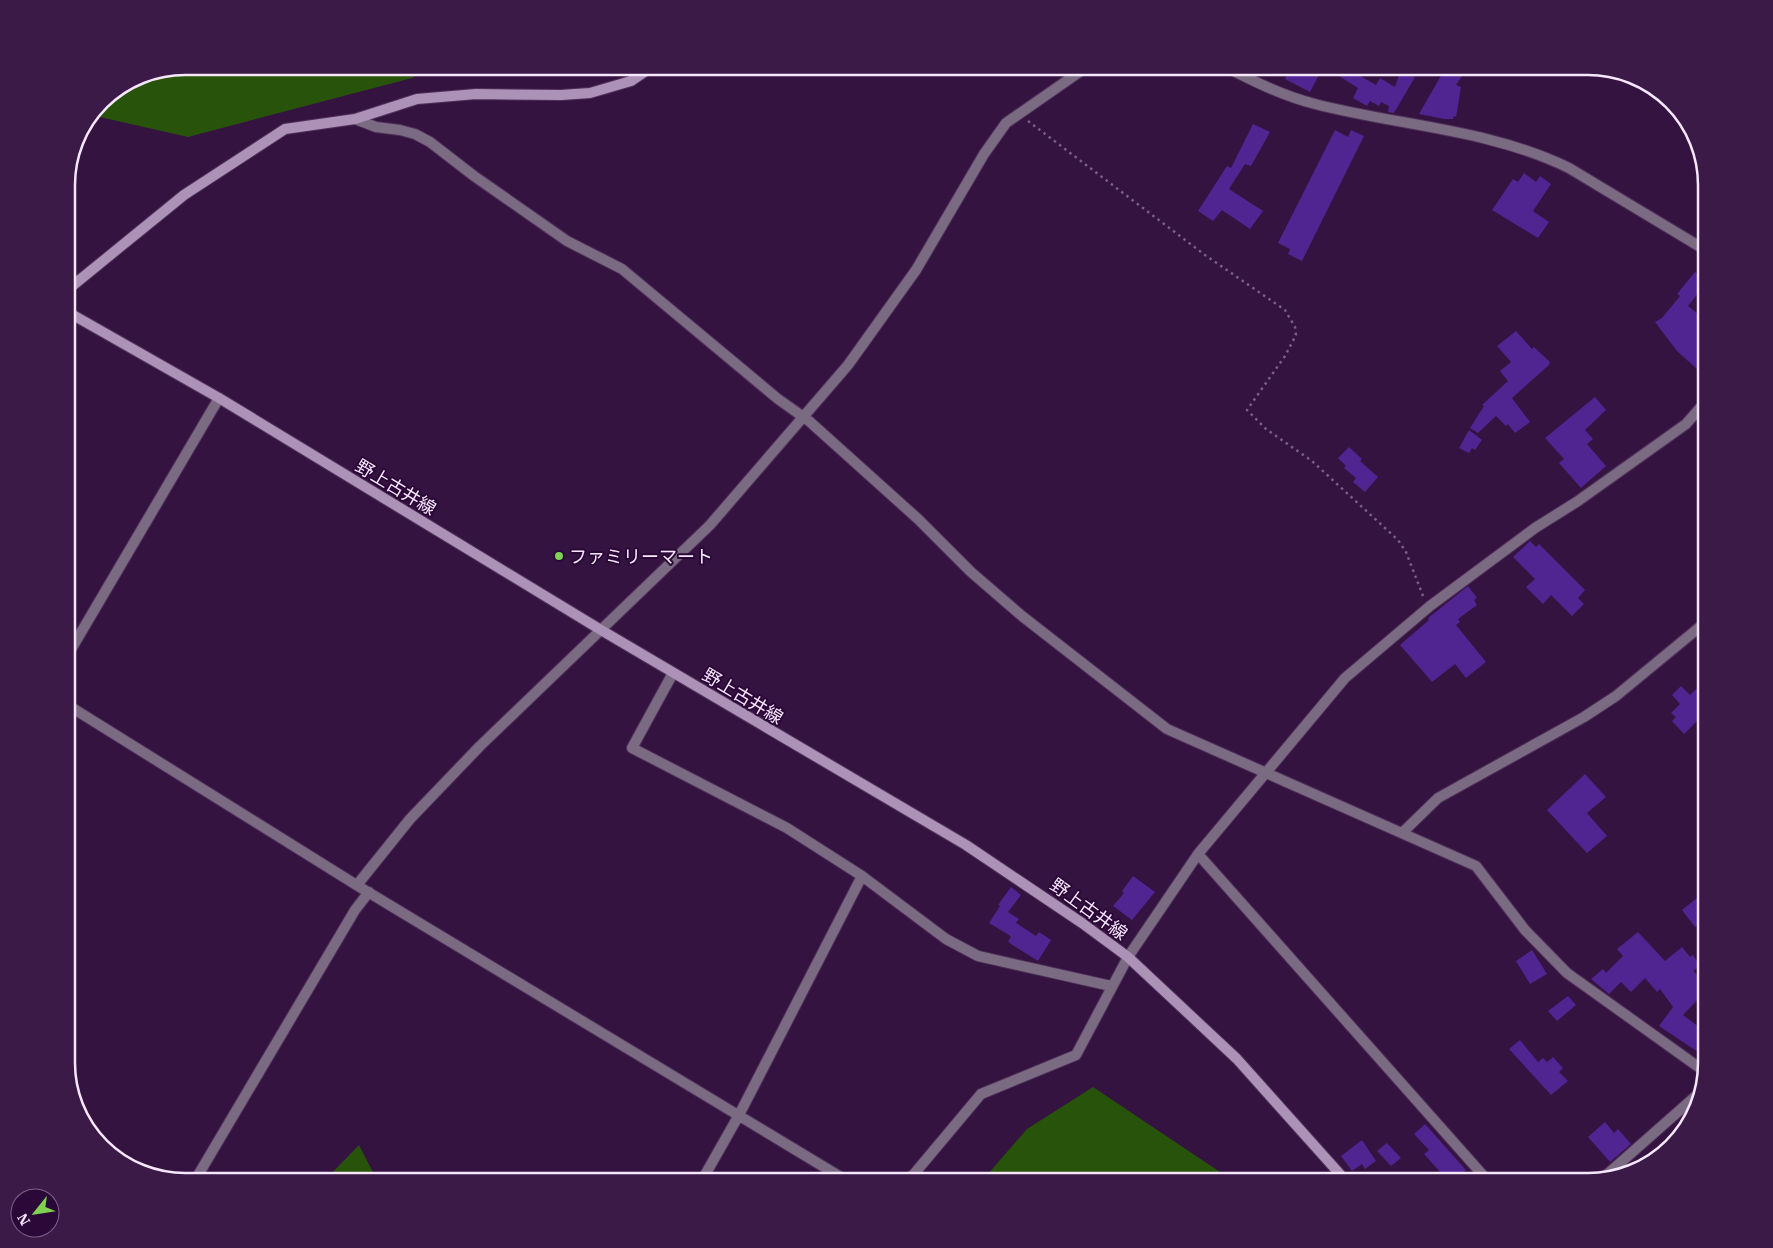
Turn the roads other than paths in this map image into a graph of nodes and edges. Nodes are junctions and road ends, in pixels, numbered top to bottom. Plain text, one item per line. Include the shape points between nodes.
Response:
1 (640, 75) edge
2 (1075, 75) edge
3 (1242, 75) edge
4 (355, 118) junction
5 (1698, 246) edge
6 (75, 284) edge
7 (75, 316) edge
8 (219, 398) junction
9 (1698, 410) edge
10 (802, 416) junction
11 (1698, 628) edge
12 (601, 630) junction
13 (75, 643) edge
14 (673, 673) junction
15 (75, 710) edge
16 (1266, 774) junction
17 (1402, 833) junction
18 (1198, 854) junction
19 (862, 876) junction
20 (357, 885) junction
21 (369, 892) junction
22 (1128, 957) junction
23 (1112, 986) junction
24 (1698, 1067) edge
25 (1691, 1100) edge
26 (739, 1115) junction
27 (1612, 1170) edge
28 (199, 1173) edge
29 (706, 1173) edge
30 (834, 1173) edge
31 (915, 1173) edge
32 (1339, 1173) edge
33 (1481, 1173) edge

1 - 4 main road via 631,81 590,93 476,94 417,99
2 - 10 street via 1006,123 984,154 916,270 848,365
3 - 5 street via 1272,90 1313,104 1471,134 1548,157
4 - 6 main road via 285,129 184,195
4 - 10 street via 376,127 407,132 430,142 567,240 622,269
7 - 8 main road, 野上古井線
8 - 12 main road, 野上古井線
8 - 13 street
9 - 16 street via 1686,424 1535,528 1430,606 1345,678
10 - 12 street via 710,525
10 - 16 street via 918,519 971,572 1167,730
11 - 17 street via 1616,696 1438,798
12 - 14 main road, 野上古井線
12 - 20 street via 448,779 410,819
14 - 19 street via 632,748 788,828
14 - 22 main road, 野上古井線 via 966,845 1082,922
15 - 20 street
16 - 17 street
16 - 18 street
17 - 24 street via 1476,866 1525,930 1567,973
18 - 22 street
18 - 33 street
19 - 23 street via 946,940 978,956
19 - 26 street
20 - 21 street
21 - 26 street
21 - 28 street via 355,910
22 - 23 street
22 - 32 main road, 野上古井線 via 1237,1059
23 - 31 street via 1076,1055 981,1094
25 - 27 street
26 - 29 street
26 - 30 street

